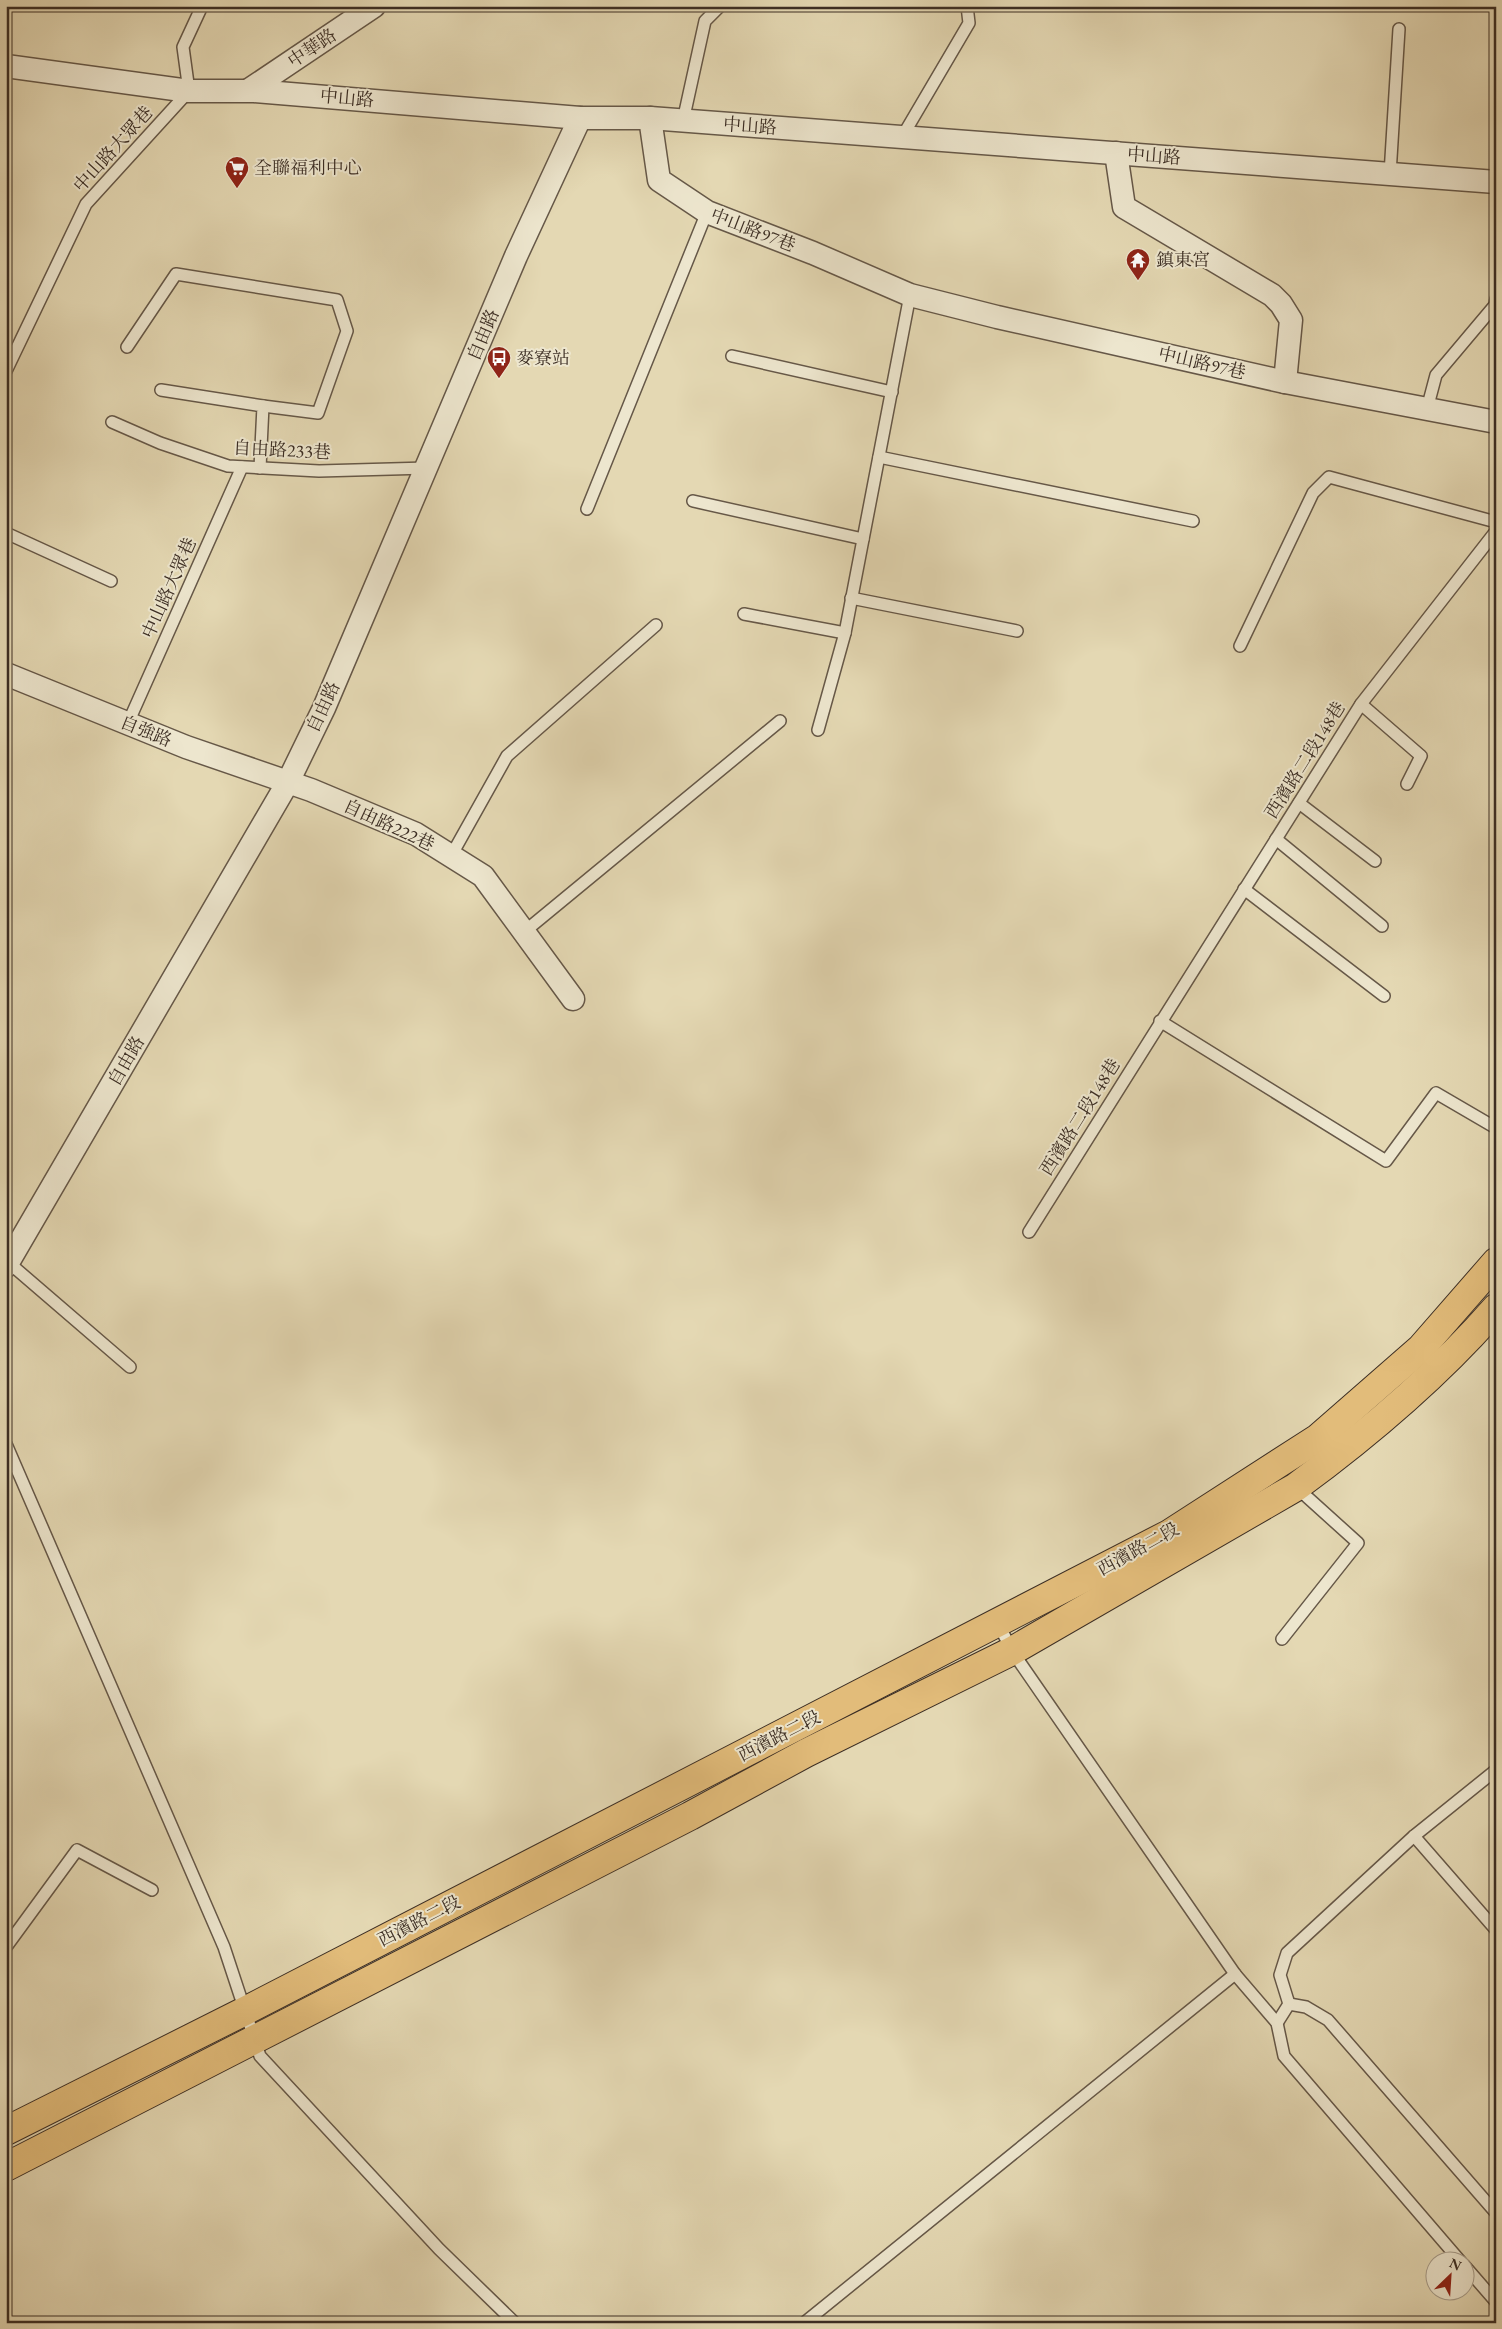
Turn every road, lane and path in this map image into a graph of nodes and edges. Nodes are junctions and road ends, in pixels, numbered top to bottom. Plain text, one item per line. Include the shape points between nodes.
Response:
1 (202, 6) edge
2 (374, 6) edge
3 (720, 6) edge
4 (967, 6) edge
5 (1399, 29) dead end
6 (6, 66) edge
7 (249, 90) junction
8 (189, 91) junction
9 (580, 118) junction
10 (650, 118) junction
11 (684, 121) junction
12 (902, 137) junction
13 (1116, 153) junction
14 (1390, 174) junction
15 (1496, 182) edge
16 (707, 212) junction
17 (910, 296) junction
18 (1496, 299) edge
19 (127, 347) dead end
20 (732, 356) dead end
21 (6, 371) edge
22 (1285, 382) junction
23 (161, 390) dead end
24 (892, 392) junction
25 (263, 406) junction
26 (1426, 409) junction
27 (112, 422) dead end
28 (1496, 422) edge
29 (879, 457) junction
30 (242, 467) junction
31 (260, 468) junction
32 (427, 468) junction
33 (693, 501) dead end
34 (586, 509) dead end
35 (1193, 521) dead end
36 (1496, 522) edge
37 (1496, 531) edge
38 (6, 533) edge
39 (863, 539) junction
40 (112, 581) dead end
41 (851, 598) junction
42 (744, 614) dead end
43 (656, 626) dead end
44 (1017, 631) dead end
45 (845, 633) junction
46 (1240, 646) dead end
47 (6, 674) edge
48 (1361, 704) junction
49 (780, 721) dead end
50 (128, 723) junction
51 (818, 730) dead end
52 (288, 782) junction
53 (1408, 784) dead end
54 (1298, 803) junction
55 (1276, 839) junction
56 (451, 856) junction
57 (1375, 861) dead end
58 (1244, 888) junction
59 (1382, 926) dead end
60 (524, 932) junction
61 (1384, 996) dead end
62 (573, 999) dead end
63 (1160, 1021) junction
64 (1496, 1128) edge
65 (1029, 1232) dead end
66 (1496, 1262) edge
67 (7, 1264) edge
68 (1496, 1308) edge
69 (130, 1367) dead end
70 (6, 1444) edge
71 (1296, 1487) junction
72 (998, 1624) junction
73 (1282, 1639) dead end
74 (1012, 1652) junction
75 (1496, 1770) edge
76 (1414, 1836) junction
77 (152, 1890) dead end
78 (1496, 1930) edge
79 (6, 1947) edge
80 (1235, 1974) junction
81 (1289, 2004) junction
82 (245, 2011) junction
83 (1278, 2023) junction
84 (254, 2039) junction
85 (6, 2131) edge
86 (6, 2168) edge
87 (1496, 2213) edge
88 (1452, 2252) edge
89 (1474, 2277) edge
90 (1496, 2302) edge
91 (515, 2323) edge
92 (804, 2323) edge

1 - 8 lane via 183,47
2 - 7 street, 中華路
3 - 11 lane via 705,21
4 - 12 lane via 969,23
5 - 14 lane
6 - 8 street, 中山路
7 - 8 street, 中山路
7 - 9 street, 中山路
8 - 21 lane, 中山路大眾巷 via 86,204
9 - 10 street, 中山路
9 - 32 street, 自由路 via 516,256
10 - 11 street, 中山路
10 - 16 street, 中山路97巷 via 659,180
11 - 12 street, 中山路
12 - 13 street, 中山路
13 - 14 street, 中山路
13 - 22 street via 1124,207 1272,295 1281,304 1291,320
14 - 15 street, 中山路
16 - 17 street, 中山路97巷 via 813,253
16 - 34 lane
17 - 22 street, 中山路97巷
17 - 24 lane
18 - 26 lane via 1495,305 1436,375
19 - 25 lane via 176,274 337,300 346,332 318,413
20 - 24 lane
22 - 26 street, 中山路97巷
23 - 25 lane
24 - 29 lane
25 - 31 lane
26 - 28 street, 中山路97巷
27 - 30 lane, 自由路233巷 via 160,443 228,466
29 - 35 lane
29 - 39 lane
30 - 31 lane, 自由路233巷
30 - 50 lane, 中山路大眾巷
31 - 32 lane, 自由路233巷 via 319,472
32 - 52 street, 自由路 via 324,708
33 - 39 lane
36 - 46 lane via 1329,477 1313,493
37 - 48 lane, 西濱路二段148巷
38 - 40 lane
39 - 41 lane
41 - 44 lane
41 - 45 lane
42 - 45 lane
43 - 56 lane via 507,756
45 - 51 lane
47 - 50 street, 自強路
48 - 53 lane via 1421,756
48 - 54 lane, 西濱路二段148巷
49 - 60 lane
50 - 52 street, 自強路
52 - 56 street, 自由路222巷 via 416,834
52 - 67 street, 自由路
54 - 55 lane, 西濱路二段148巷
54 - 57 lane
55 - 58 lane, 西濱路二段148巷
55 - 59 lane
56 - 60 street, 自由路222巷 via 483,876
58 - 61 lane
58 - 63 lane, 西濱路二段148巷
60 - 62 street, 自由路222巷
63 - 64 lane via 1386,1161 1436,1093
63 - 65 lane, 西濱路二段148巷
66 - 72 main road, 西濱路二段 via 1421,1348 1318,1438 1169,1534
67 - 69 lane
68 - 71 main road, 西濱路二段 via 1420,1387
70 - 82 lane via 224,1946
71 - 73 lane via 1358,1543
71 - 74 main road, 西濱路二段
72 - 74 lane
72 - 82 main road, 西濱路二段
74 - 80 lane
74 - 84 main road, 西濱路二段 via 806,1753 690,1816
75 - 76 lane
76 - 78 lane
76 - 81 lane via 1287,1952 1280,1975
77 - 79 lane via 78,1850
80 - 83 lane
80 - 92 lane
81 - 83 lane
81 - 87 lane via 1306,2007 1328,2020
82 - 84 lane
82 - 85 main road, 西濱路二段
83 - 88 lane via 1284,2056
84 - 86 main road, 西濱路二段
84 - 91 lane via 260,2056 439,2249
89 - 90 lane

